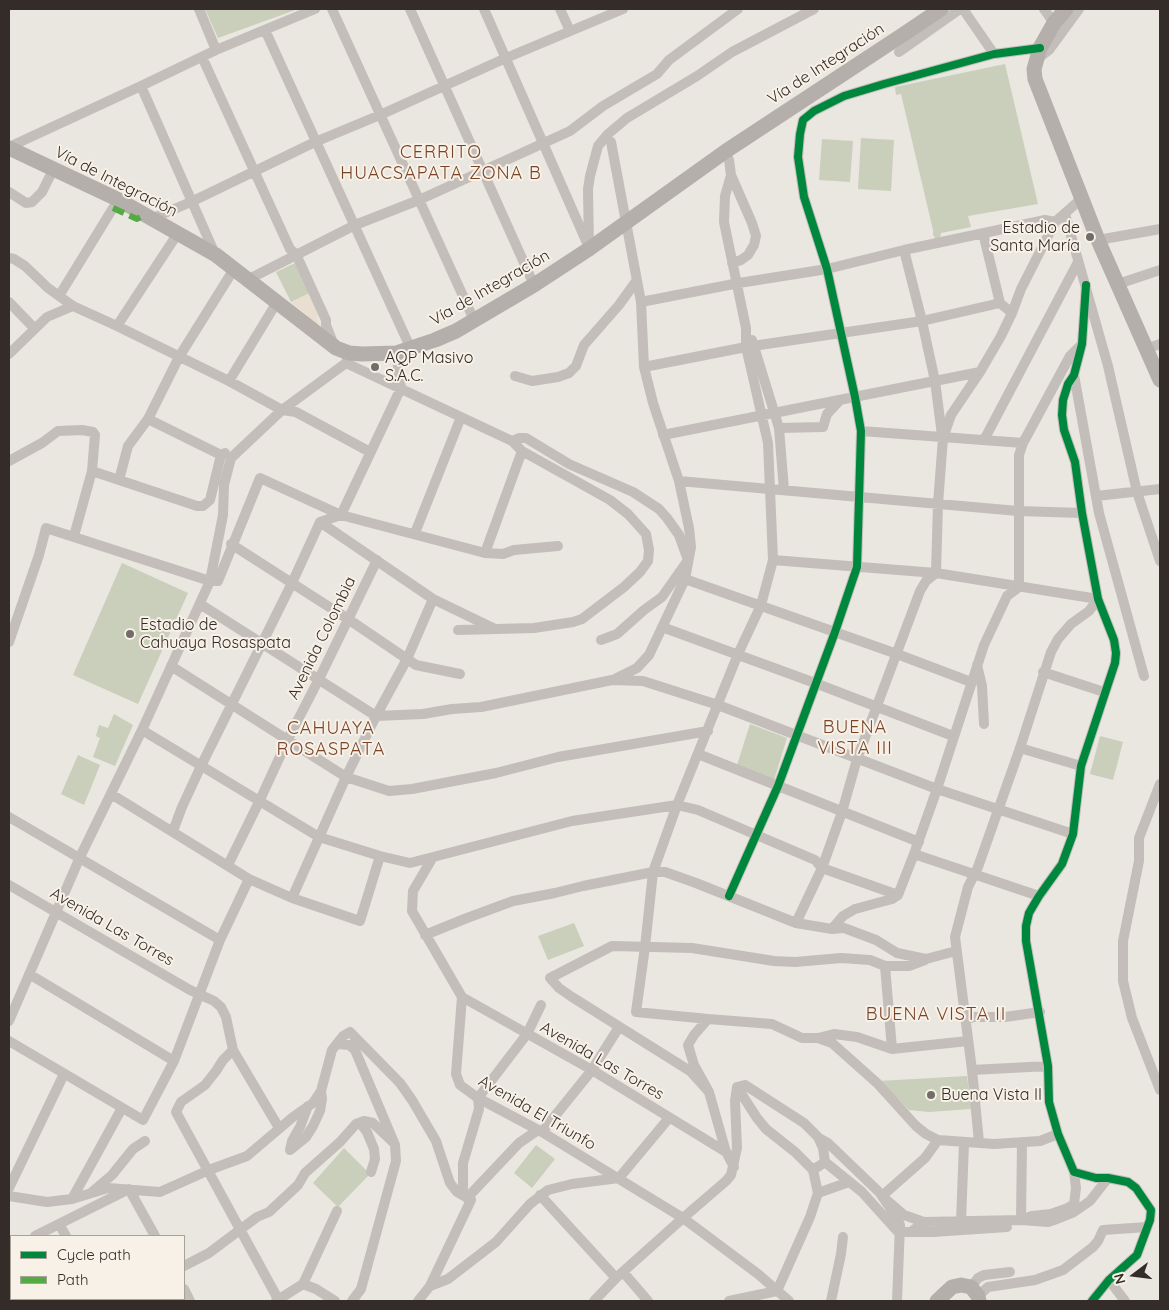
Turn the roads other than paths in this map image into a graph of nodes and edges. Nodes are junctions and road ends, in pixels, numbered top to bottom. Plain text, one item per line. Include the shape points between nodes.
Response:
1 (199, 9) edge
2 (315, 9) edge
3 (332, 9) edge
4 (410, 9) edge
5 (484, 9) edge
6 (560, 9) edge
7 (623, 9) edge
8 (738, 9) edge
9 (814, 9) edge
10 (940, 9) edge
11 (962, 9) edge
12 (1044, 9) edge
13 (1066, 9) edge
14 (1079, 9) edge
15 (1054, 23) junction
16 (265, 30) junction
17 (570, 31) junction
18 (216, 50) junction
19 (899, 52) dead end
20 (994, 54) junction
21 (1038, 54) junction
22 (202, 56) junction
23 (506, 58) junction
24 (141, 86) junction
25 (446, 86) junction
26 (380, 115) junction
27 (315, 142) junction
28 (611, 142) dead end
29 (543, 143) junction
30 (9, 148) edge
31 (725, 152) junction
32 (54, 168) junction
33 (484, 170) junction
34 (254, 171) junction
35 (731, 176) junction
36 (9, 192) edge
37 (1082, 199) junction
38 (419, 200) junction
39 (193, 201) junction
40 (113, 208) dead end
41 (1065, 214) junction
42 (151, 219) junction
43 (627, 222) junction
44 (1055, 222) junction
45 (355, 225) junction
46 (1159, 232) edge
47 (178, 233) junction
48 (983, 233) junction
49 (1098, 240) junction
50 (589, 249) junction
51 (904, 250) junction
52 (296, 254) junction
53 (216, 255) junction
54 (9, 258) edge
55 (1078, 262) junction
56 (732, 263) junction
57 (234, 269) junction
58 (827, 269) junction
59 (1160, 270) edge
60 (246, 280) junction
61 (637, 280) junction
62 (736, 284) junction
63 (1118, 284) junction
64 (534, 285) junction
65 (1086, 285) junction
66 (59, 296) junction
67 (9, 302) edge
68 (277, 302) junction
69 (641, 302) junction
70 (1000, 303) junction
71 (73, 306) junction
72 (1012, 313) junction
73 (474, 320) junction
74 (922, 321) junction
75 (117, 326) junction
76 (34, 328) junction
77 (840, 334) junction
78 (1082, 344) junction
79 (751, 346) junction
80 (1153, 346) edge
81 (411, 349) junction
82 (396, 352) junction
83 (9, 354) edge
84 (344, 355) junction
85 (179, 357) junction
86 (644, 366) junction
87 (980, 372) junction
88 (1074, 375) junction
89 (515, 376) dead end
90 (1160, 380) edge
91 (935, 381) junction
92 (229, 382) junction
93 (401, 388) junction
94 (855, 397) junction
95 (840, 400) junction
96 (282, 410) junction
97 (775, 413) junction
98 (761, 415) junction
99 (461, 417) junction
100 (148, 419) junction
101 (779, 428) junction
102 (861, 431) junction
103 (663, 435) junction
104 (943, 438) junction
105 (984, 440) junction
106 (512, 441) junction
107 (1023, 443) junction
108 (246, 444) junction
109 (522, 451) junction
110 (370, 452) junction
111 (221, 455) junction
112 (9, 461) edge
113 (92, 471) junction
114 (119, 480) junction
115 (679, 481) junction
116 (769, 489) junction
117 (1160, 489) edge
118 (784, 490) junction
119 (1137, 492) junction
120 (1096, 496) junction
121 (859, 497) junction
122 (938, 504) junction
123 (1018, 511) junction
124 (1082, 513) junction
125 (340, 515) junction
126 (320, 522) junction
127 (415, 533) junction
128 (74, 536) junction
129 (231, 544) junction
130 (558, 546) dead end
131 (485, 553) junction
132 (377, 560) junction
133 (688, 560) junction
134 (773, 560) junction
135 (1160, 561) edge
136 (857, 567) junction
137 (936, 573) junction
138 (685, 578) junction
139 (210, 581) junction
140 (292, 583) junction
141 (1019, 587) junction
142 (433, 599) junction
143 (1098, 599) junction
144 (200, 604) junction
145 (761, 605) junction
146 (348, 619) junction
147 (662, 627) junction
148 (497, 629) junction
149 (458, 630) dead end
150 (835, 632) junction
151 (601, 640) dead end
152 (9, 642) edge
153 (262, 643) junction
154 (738, 654) junction
155 (897, 654) junction
156 (407, 659) junction
157 (977, 665) junction
158 (171, 666) junction
159 (1043, 672) junction
160 (460, 674) dead end
161 (1144, 676) dead end
162 (319, 680) junction
163 (612, 680) junction
164 (815, 682) junction
165 (971, 682) junction
166 (1104, 692) junction
167 (231, 704) junction
168 (718, 705) junction
169 (876, 706) junction
170 (376, 716) junction
171 (984, 724) dead end
172 (142, 730) junction
173 (708, 730) junction
174 (797, 734) junction
175 (953, 736) junction
176 (288, 739) junction
177 (1020, 748) junction
178 (698, 754) junction
179 (857, 759) junction
180 (201, 766) junction
181 (1081, 766) junction
182 (346, 776) junction
183 (1160, 784) edge
184 (778, 786) junction
185 (937, 789) junction
186 (112, 794) junction
187 (259, 802) junction
188 (677, 806) junction
189 (998, 810) junction
190 (842, 812) junction
191 (9, 817) edge
192 (174, 831) junction
193 (1073, 834) junction
194 (756, 835) junction
195 (319, 837) junction
196 (919, 842) junction
197 (914, 854) junction
198 (380, 856) junction
199 (80, 857) junction
200 (432, 857) junction
201 (228, 865) junction
202 (822, 868) junction
203 (653, 872) junction
204 (974, 875) junction
205 (249, 879) junction
206 (9, 885) edge
207 (898, 895) junction
208 (729, 896) junction
209 (1038, 896) junction
210 (292, 898) junction
211 (57, 912) junction
212 (796, 923) junction
213 (832, 929) junction
214 (425, 936) junction
215 (220, 940) junction
216 (645, 947) junction
217 (956, 951) junction
218 (926, 959) junction
219 (885, 966) junction
220 (29, 974) junction
221 (200, 996) junction
222 (462, 997) junction
223 (541, 1005) dead end
224 (1040, 1012) junction
225 (708, 1019) junction
226 (965, 1020) junction
227 (9, 1021) edge
228 (619, 1027) junction
229 (526, 1034) junction
230 (818, 1038) junction
231 (9, 1041) edge
232 (968, 1041) junction
233 (337, 1044) junction
234 (892, 1049) junction
235 (233, 1050) junction
236 (174, 1061) junction
237 (1048, 1066) junction
238 (592, 1070) junction
239 (972, 1070) junction
240 (64, 1074) junction
241 (737, 1088) junction
242 (321, 1090) junction
243 (1160, 1090) edge
244 (709, 1092) junction
245 (478, 1098) junction
246 (308, 1106) junction
247 (122, 1108) junction
248 (669, 1118) junction
249 (360, 1123) junction
250 (279, 1128) junction
251 (540, 1131) junction
252 (1058, 1134) junction
253 (818, 1138) junction
254 (938, 1140) junction
255 (145, 1141) dead end
256 (979, 1142) junction
257 (1022, 1142) junction
258 (964, 1143) junction
259 (395, 1145) junction
260 (726, 1152) junction
261 (825, 1162) junction
262 (734, 1166) junction
263 (209, 1170) junction
264 (813, 1170) junction
265 (371, 1172) dead end
266 (1074, 1172) junction
267 (619, 1178) junction
268 (1108, 1178) junction
269 (849, 1182) junction
270 (9, 1188) edge
271 (129, 1189) junction
272 (92, 1192) junction
273 (818, 1193) junction
274 (540, 1195) junction
275 (9, 1196) edge
276 (882, 1196) junction
277 (467, 1198) junction
278 (72, 1199) junction
279 (337, 1211) dead end
280 (683, 1218) junction
281 (1021, 1220) junction
282 (924, 1222) junction
283 (961, 1222) junction
284 (1048, 1222) junction
285 (59, 1224) junction
286 (1148, 1227) junction
287 (240, 1230) junction
288 (898, 1232) junction
289 (911, 1232) junction
290 (37, 1235) edge
291 (65, 1235) edge
292 (154, 1235) edge
293 (842, 1237) dead end
294 (185, 1266) edge
295 (1010, 1272) dead end
296 (620, 1275) junction
297 (1109, 1280) junction
298 (303, 1284) junction
299 (430, 1286) junction
300 (777, 1291) junction
301 (976, 1295) edge
302 (277, 1300) edge
303 (335, 1301) edge
304 (352, 1301) edge
305 (418, 1301) edge
306 (594, 1301) edge
307 (648, 1301) edge
308 (731, 1301) edge
309 (789, 1301) edge
310 (831, 1301) edge
311 (897, 1301) edge
312 (937, 1301) edge
313 (1092, 1301) edge
314 (1125, 1301) edge

1 - 18 street
2 - 16 street
3 - 26 street
4 - 25 street
5 - 23 street
6 - 17 street
7 - 17 street
8 - 29 street via 668,60 657,74 603,106 570,131
9 - 50 street via 732,52 627,118 608,134 598,146 590,176
10 - 31 main road, Vía de Integración
11 - 19 street
11 - 20 street
12 - 15 street
13 - 15 main road
14 - 21 street via 1049,50
15 - 21 main road
16 - 18 street
16 - 27 street
17 - 23 street
18 - 22 street
20 - 21 street
20 - 58 street via 844,96 803,120 798,157 803,189
21 - 37 main road via 1035,80
22 - 24 street
22 - 34 street
23 - 25 street
23 - 29 street
24 - 30 street
24 - 39 street
25 - 26 street
25 - 33 street
26 - 27 street
26 - 38 street
27 - 34 street
27 - 45 street
28 - 43 street
29 - 33 street
29 - 50 street
30 - 32 main road, Vía de Integración
31 - 35 street
31 - 43 main road, Vía de Integración
32 - 36 street via 42,192 32,202 26,203
32 - 42 main road, Vía de Integración
33 - 38 street
33 - 64 street
34 - 39 street
34 - 52 street via 290,249
35 - 56 street via 725,196 724,222
35 - 56 street via 756,236 748,255
37 - 41 street
37 - 49 main road
38 - 45 street
38 - 73 street
39 - 42 street
39 - 53 street
40 - 66 street
41 - 44 street
41 - 55 street
42 - 47 main road, Vía de Integración
43 - 50 main road, Vía de Integración
43 - 61 street
44 - 48 street via 1044,220
44 - 72 street
45 - 52 street
45 - 81 street
46 - 49 street
47 - 53 main road, Vía de Integración
47 - 75 street
48 - 51 street
48 - 70 street
49 - 63 main road
50 - 64 main road, Vía de Integración
51 - 58 street
51 - 74 street
52 - 60 street
52 - 84 street via 326,325
53 - 57 main road, Vía de Integración
54 - 66 street via 24,266
55 - 65 street
55 - 105 street
56 - 62 street
57 - 60 main road, Vía de Integración
57 - 85 street
58 - 62 street
58 - 77 street
59 - 63 street
60 - 68 main road, Vía de Integración
61 - 69 street
61 - 89 street via 584,345 576,366 569,373 532,381
62 - 69 street
62 - 79 street
63 - 80 main road
64 - 73 main road, Vía de Integración
65 - 78 street
65 - 119 street
66 - 71 street
67 - 76 street
68 - 84 main road, Vía de Integración
68 - 92 street
69 - 86 street
70 - 72 street
70 - 74 street
71 - 75 street
71 - 76 street via 47,317
72 - 87 street
73 - 81 main road, Vía de Integración via 456,332
74 - 77 street
74 - 91 street
75 - 85 street
76 - 83 street
77 - 79 street
77 - 94 street
78 - 88 street
78 - 107 street via 1070,356
79 - 86 street
79 - 97 street
79 - 98 street
80 - 90 main road
81 - 82 main road, Vía de Integración
82 - 84 main road, Vía de Integración
82 - 93 street
84 - 93 street
84 - 96 street
85 - 92 street
85 - 100 street
86 - 103 street
87 - 91 street
87 - 104 street via 951,415
88 - 120 street
88 - 124 street via 1063,400 1062,415 1075,462
91 - 94 street
91 - 104 street
92 - 96 street
93 - 99 street
93 - 110 street
94 - 95 street
94 - 102 street
95 - 97 street
95 - 101 street via 827,414 823,427
96 - 108 street
96 - 110 street via 296,412
97 - 98 street
97 - 101 street
98 - 103 street
98 - 116 street via 768,443
99 - 106 street
99 - 127 street
100 - 111 street
100 - 114 street via 128,446
101 - 118 street
102 - 104 street
102 - 121 street
103 - 115 street
104 - 105 street
104 - 122 street
105 - 107 street
106 - 109 street
106 - 133 street via 526,438 570,464 650,502 679,535
107 - 123 street via 1018,454
108 - 111 street
108 - 139 street via 231,458 227,472 223,515
109 - 131 street
109 - 148 street via 610,500 628,514 646,534 648,561 624,587 582,618 534,628
110 - 125 street
111 - 114 street via 210,500 203,506
112 - 113 street via 58,431 82,430 96,435
113 - 114 street
113 - 128 street
115 - 116 street
115 - 133 street via 689,528 691,547
116 - 118 street
116 - 134 street
117 - 119 street
118 - 121 street
119 - 120 street
119 - 135 street
120 - 161 street
121 - 122 street
121 - 136 street
122 - 123 street
122 - 137 street
123 - 124 street
123 - 141 street
124 - 143 street
125 - 126 street
125 - 127 street
125 - 129 street via 260,478
126 - 132 street
126 - 140 street
127 - 131 street
128 - 139 street
128 - 152 street via 46,528
129 - 139 street via 218,580
129 - 140 street
130 - 131 street via 503,554
132 - 142 street
132 - 146 street, Avenida Colombia
133 - 138 street
133 - 151 street via 662,597 617,634
134 - 136 street
134 - 145 street
136 - 137 street
136 - 150 street
137 - 141 street
137 - 155 street via 920,591
138 - 145 street
138 - 147 street
139 - 144 street
140 - 146 street
140 - 153 street
141 - 143 street
141 - 157 street via 1007,596
142 - 148 street
142 - 156 street
143 - 159 street via 1089,612 1071,624 1058,639
143 - 166 street via 1116,653
144 - 153 street
144 - 158 street
145 - 150 street
145 - 154 street
146 - 156 street
146 - 162 street, Avenida Colombia
147 - 154 street
147 - 163 street via 649,655 637,668
148 - 149 street
150 - 155 street
150 - 164 street
153 - 162 street
153 - 167 street
154 - 164 street
154 - 168 street
155 - 165 street
155 - 169 street
156 - 160 street via 416,665
156 - 170 street
157 - 165 street
157 - 171 street
158 - 167 street
158 - 172 street
159 - 166 street
159 - 177 street
162 - 170 street
162 - 176 street, Avenida Colombia
163 - 168 street via 643,681
163 - 170 street via 481,707
164 - 169 street
164 - 174 street
165 - 175 street
166 - 181 street
167 - 176 street
167 - 180 street
168 - 173 street
168 - 174 street
169 - 175 street
169 - 179 street
170 - 182 street
172 - 180 street
172 - 186 street
173 - 178 street
173 - 182 street via 558,757 412,789 389,791
174 - 179 street
174 - 184 street
175 - 185 street
176 - 182 street
176 - 187 street, Avenida Colombia
177 - 181 street
177 - 189 street
178 - 184 street
178 - 188 street
179 - 185 street
179 - 190 street
180 - 187 street
180 - 192 street
181 - 193 street
182 - 195 street
183 - 243 street via 1139,838 1139,861 1123,941 1123,981 1132,1018
184 - 190 street
184 - 194 street
185 - 189 street
185 - 196 street
186 - 192 street
186 - 199 street
187 - 195 street
187 - 201 street, Avenida Colombia
188 - 194 street via 698,810
188 - 200 street via 572,821
188 - 203 street
189 - 193 street
189 - 204 street
190 - 196 street
190 - 202 street
191 - 199 street
192 - 201 street
193 - 209 street via 1062,864
194 - 202 street via 815,860
194 - 208 street
195 - 198 street
195 - 210 street
196 - 197 street
197 - 204 street
197 - 207 street
198 - 200 street via 410,863
198 - 210 street via 360,921
199 - 211 street
199 - 215 street
200 - 214 street via 413,891 412,910
201 - 205 street
202 - 207 street
202 - 212 street
203 - 208 street via 665,872
203 - 214 street via 513,901
203 - 216 street
204 - 209 street
204 - 217 street via 962,907
205 - 210 street
205 - 215 street
206 - 211 street, Avenida Las Torres
207 - 213 street via 856,909 843,916
208 - 212 street
209 - 224 street via 1029,913 1026,941
211 - 220 street
211 - 221 street, Avenida Las Torres
212 - 213 street
213 - 218 street via 844,928 876,940 897,953
214 - 222 street
215 - 221 street
216 - 219 street via 692,948 774,962 840,958 870,960
216 - 225 street via 636,1012
216 - 228 street via 612,946 550,978 559,988
217 - 218 street
217 - 226 street
218 - 219 street via 910,966
219 - 234 street
220 - 227 street
220 - 236 street
221 - 235 street, Avenida Las Torres via 221,1007
221 - 236 street
222 - 229 street, Avenida Las Torres
222 - 245 street, Avenida El Triunfo via 457,1080
223 - 229 street
224 - 226 street
224 - 237 street
225 - 230 street via 772,1024 802,1038
225 - 244 street via 688,1045 694,1065
226 - 232 street
228 - 238 street
228 - 244 street via 690,1071
229 - 238 street, Avenida Las Torres
229 - 245 street
230 - 234 street via 834,1034 857,1037
230 - 254 street via 832,1043 916,1126
231 - 240 street
232 - 234 street
232 - 239 street
233 - 242 street via 332,1050
233 - 259 street via 349,1045 355,1050
233 - 277 street via 350,1032 400,1083 436,1141 450,1183
235 - 250 street, Avenida Las Torres
235 - 263 street via 176,1112
236 - 247 street via 143,1120
237 - 239 street
237 - 252 street via 1049,1102
238 - 248 street, Avenida Las Torres
238 - 251 street
239 - 256 street
240 - 247 street
240 - 270 street
241 - 253 street via 745,1085 752,1089 804,1123
241 - 262 street
241 - 264 street via 766,1129
242 - 246 street
242 - 246 street via 320,1111 313,1126 306,1137 290,1150
244 - 260 street
245 - 251 street, Avenida El Triunfo
245 - 277 street via 479,1109 463,1163
246 - 250 street
247 - 278 street
248 - 260 street, Avenida Las Torres
248 - 267 street
249 - 259 street via 373,1123
249 - 265 street via 374,1149
249 - 287 street via 305,1173 298,1185 269,1212
250 - 263 street via 247,1156
251 - 267 street, Avenida El Triunfo
251 - 277 street via 519,1143
252 - 257 street via 1040,1141
252 - 266 street
253 - 261 street
253 - 276 street via 828,1143
254 - 258 street
254 - 276 street via 925,1158
255 - 272 street via 133,1149 112,1175
256 - 257 street
256 - 258 street
257 - 281 street
258 - 283 street
259 - 304 street via 396,1161 361,1289
260 - 262 street
261 - 264 street
261 - 269 street
262 - 280 street via 726,1181
263 - 271 street via 160,1192
263 - 287 street
264 - 273 street
266 - 268 street
266 - 281 street via 1074,1204 1051,1214
267 - 274 street via 572,1184
267 - 280 street, Avenida El Triunfo
268 - 284 street via 1090,1201 1074,1212
268 - 286 street via 1128,1182 1145,1200 1152,1210
269 - 273 street
269 - 288 street
271 - 272 street via 108,1188
271 - 285 street
271 - 292 street
272 - 278 street
273 - 300 street
274 - 296 street
274 - 299 street via 496,1242 448,1279
275 - 278 street via 47,1202
276 - 282 street via 904,1215
276 - 288 street via 900,1225
277 - 299 street
279 - 298 street
280 - 296 street
280 - 300 street, Avenida El Triunfo
281 - 283 street
281 - 284 street
282 - 283 street
282 - 289 street
284 - 289 street via 1038,1226
285 - 290 street
285 - 291 street
286 - 297 street via 1137,1255
286 - 301 street via 1103,1230 1093,1247 1063,1270 1035,1280 988,1287
287 - 294 street via 210,1253
287 - 302 street
288 - 289 street
288 - 311 street
293 - 310 street
295 - 301 street via 978,1278
296 - 306 street
296 - 307 street
297 - 313 street
297 - 314 street
298 - 302 street
298 - 303 street
299 - 305 street
300 - 308 street
300 - 309 street, Avenida El Triunfo
301 - 312 main road via 961,1285 952,1287

